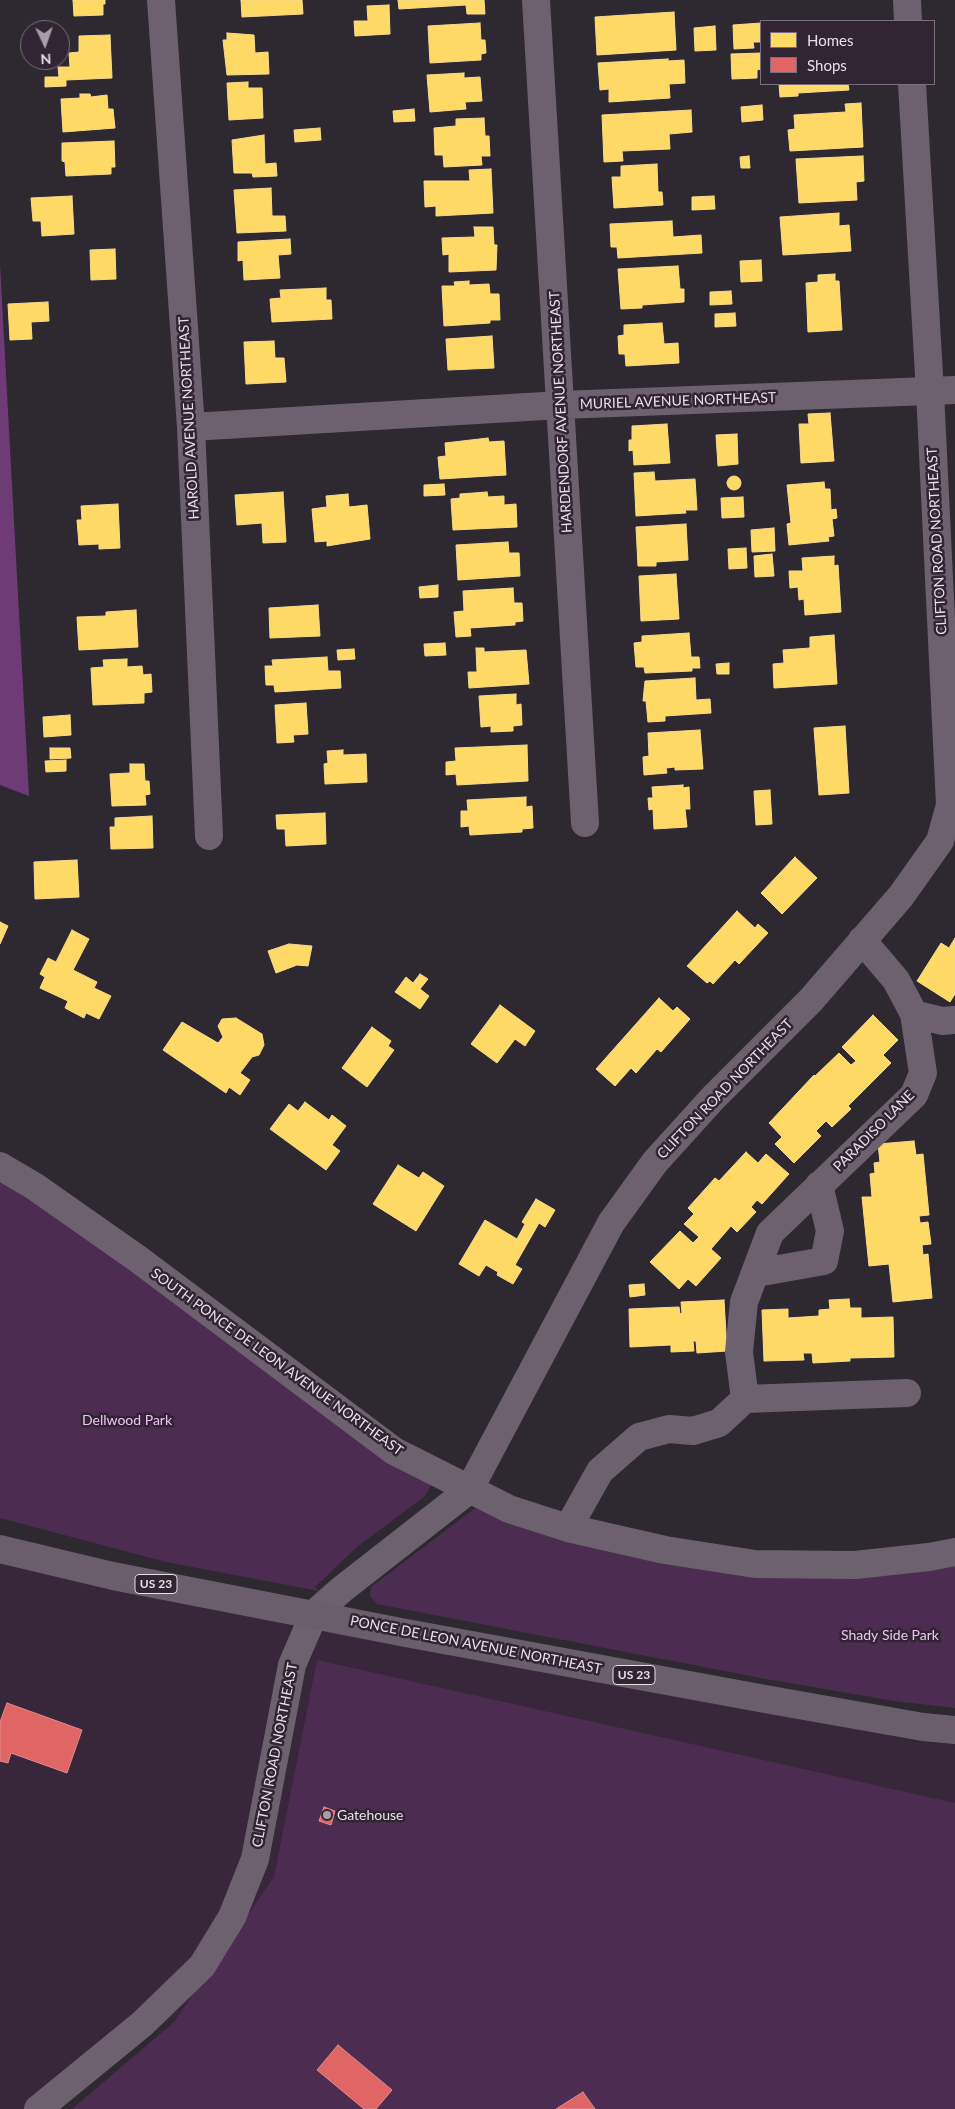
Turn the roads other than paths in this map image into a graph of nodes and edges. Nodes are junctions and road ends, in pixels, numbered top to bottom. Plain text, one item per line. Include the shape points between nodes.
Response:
1 (162, 0) edge
2 (536, 0) edge
3 (907, 0) edge
4 (908, 20) edge
5 (912, 85) edge
6 (942, 391) edge
7 (561, 405) junction
8 (191, 427) junction
9 (953, 805) edge
10 (585, 823) dead end
11 (209, 836) dead end
12 (862, 940) junction
13 (914, 1014) junction
14 (955, 1020) edge
15 (0, 1166) edge
16 (819, 1185) junction
17 (756, 1273) junction
18 (907, 1393) dead end
19 (745, 1399) junction
20 (469, 1490) junction
21 (568, 1528) junction
22 (0, 1549) edge
23 (955, 1552) edge
24 (314, 1614) junction
25 (955, 1730) edge
26 (38, 2109) edge

1 - 8 street, HAROLD AVENUE NORTHEAST
2 - 7 street, HARDENDORF AVENUE NORTHEAST
3 - 4 street
5 - 6 street, CLIFTON ROAD NORTHEAST
6 - 7 street, MURIEL AVENUE NORTHEAST
6 - 9 street, CLIFTON ROAD NORTHEAST
7 - 8 street, MURIEL AVENUE NORTHEAST
7 - 10 street, HARDENDORF AVENUE NORTHEAST
8 - 11 street, HAROLD AVENUE NORTHEAST
9 - 12 street, CLIFTON ROAD NORTHEAST via 940,841 901,896
12 - 13 street, PARADISO LANE via 896,980
12 - 20 street, CLIFTON ROAD NORTHEAST via 810,1000 655,1162 610,1223
13 - 14 street via 942,1021
13 - 16 street, PARADISO LANE via 923,1073 914,1095
15 - 20 street, SOUTH PONCE DE LEON AVENUE NORTHEAST via 132,1254 394,1451
16 - 17 street, PARADISO LANE via 770,1233
16 - 17 street via 830,1231 824,1261
17 - 19 street, PARADISO LANE via 744,1302 740,1344
18 - 19 street
19 - 21 street via 718,1423 693,1431 669,1429 639,1437 600,1471
20 - 21 street, SOUTH PONCE DE LEON AVENUE NORTHEAST via 509,1509
20 - 24 street, CLIFTON ROAD NORTHEAST
21 - 23 street, SOUTH PONCE DE LEON AVENUE NORTHEAST via 665,1550 755,1564 855,1565
22 - 24 highway, PONCE DE LEON AVENUE NORTHEAST / US 23 via 113,1576
24 - 25 highway, PONCE DE LEON AVENUE NORTHEAST / US 23 via 756,1697
24 - 26 street, CLIFTON ROAD NORTHEAST via 292,1665 255,1859 232,1917 202,1966 142,2024

